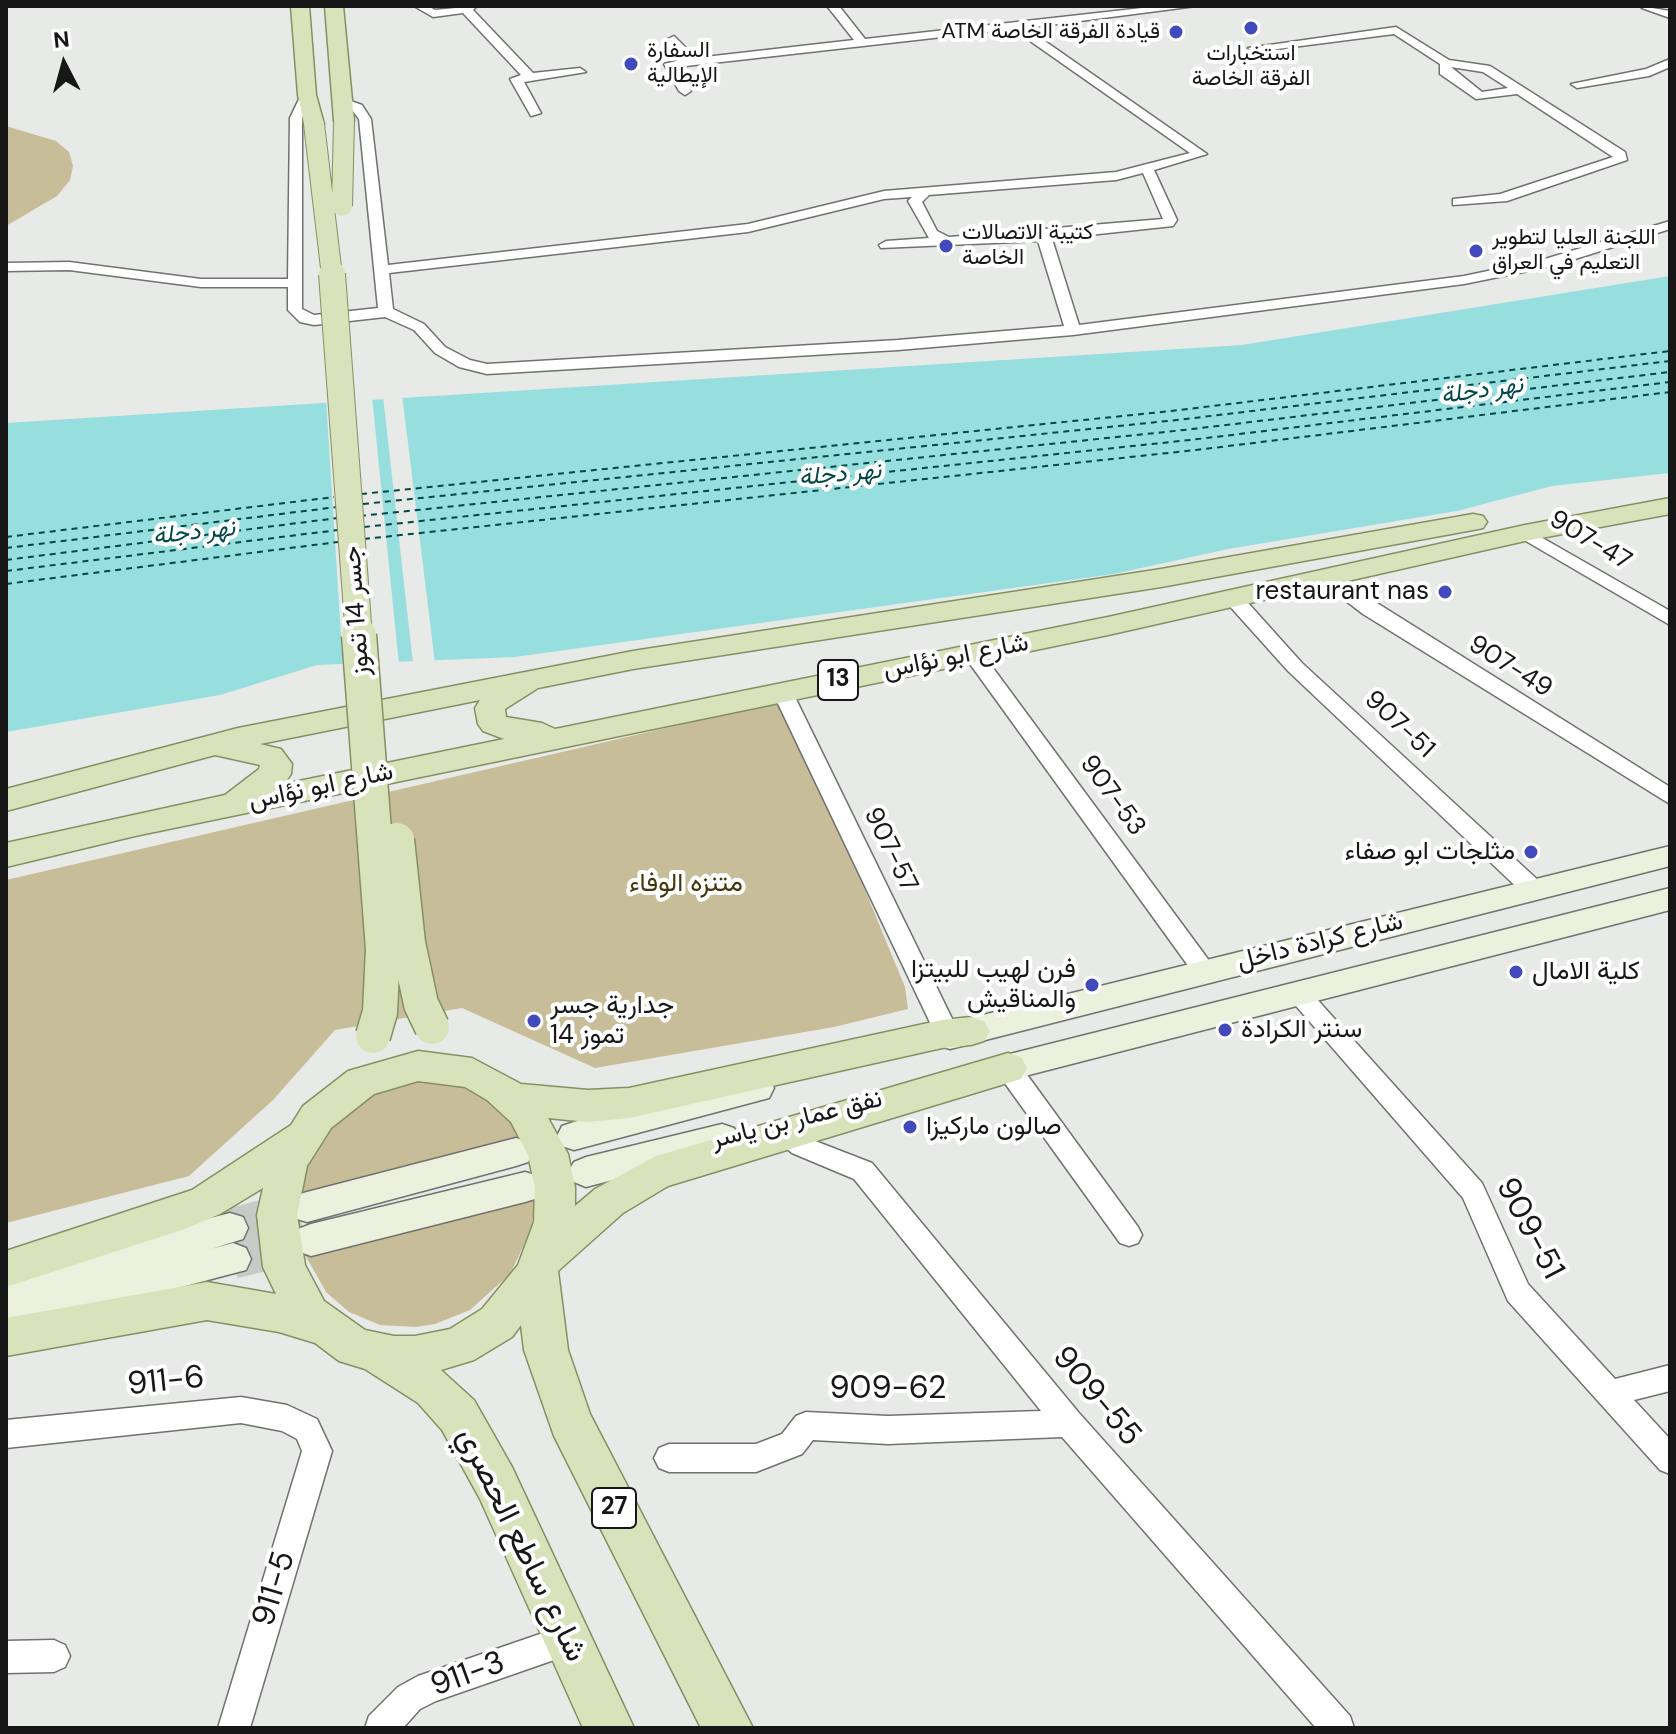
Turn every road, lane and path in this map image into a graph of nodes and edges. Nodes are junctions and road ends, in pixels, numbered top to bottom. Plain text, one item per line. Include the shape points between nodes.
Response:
1 (300, 6) edge
2 (334, 6) edge
3 (420, 6) edge
4 (833, 6) edge
5 (1071, 6) edge
6 (1190, 6) edge
7 (1646, 6) edge
8 (469, 8) edge
9 (1670, 15) edge
10 (1084, 18) junction
11 (1014, 25) junction
12 (674, 39) dead end
13 (862, 42) junction
14 (1254, 48) dead end
15 (693, 61) junction
16 (1446, 63) junction
17 (1670, 63) edge
18 (580, 72) dead end
19 (530, 77) junction
20 (1577, 84) dead end
21 (685, 91) dead end
22 (1516, 91) junction
23 (307, 95) junction
24 (344, 112) junction
25 (535, 113) dead end
26 (1147, 168) junction
27 (925, 192) junction
28 (1458, 202) dead end
29 (1670, 225) edge
30 (1044, 236) junction
31 (946, 241) junction
32 (886, 245) dead end
33 (6, 267) edge
34 (381, 270) junction
35 (294, 283) junction
36 (386, 312) junction
37 (1073, 330) junction
38 (1670, 487) edge
39 (1670, 506) edge
40 (1525, 533) junction
41 (1326, 577) junction
42 (1233, 598) junction
43 (1670, 619) edge
44 (972, 653) junction
45 (633, 660) junction
46 (782, 691) junction
47 (675, 713) junction
48 (53, 786) junction
49 (1670, 797) edge
50 (6, 800) edge
51 (135, 825) junction
52 (6, 855) edge
53 (1670, 856) edge
54 (1532, 888) junction
55 (1670, 899) edge
56 (1205, 972) junction
57 (1298, 993) junction
58 (959, 1032) junction
59 (1008, 1068) junction
60 (472, 1073) junction
61 (345, 1092) junction
62 (514, 1099) junction
63 (306, 1131) junction
64 (787, 1134) junction
65 (574, 1136) dead end
66 (516, 1152) dead end
67 (586, 1172) dead end
68 (525, 1187) dead end
69 (1129, 1235) dead end
70 (540, 1267) junction
71 (6, 1269) edge
72 (6, 1287) edge
73 (6, 1316) edge
74 (322, 1326) junction
75 (6, 1337) edge
76 (373, 1353) junction
77 (1670, 1378) edge
78 (1610, 1393) junction
79 (1069, 1423) junction
80 (6, 1434) edge
81 (317, 1451) joint
82 (669, 1458) dead end
83 (1670, 1460) edge
84 (566, 1641) junction
85 (54, 1656) dead end
86 (6, 1657) edge
87 (234, 1728) edge
88 (381, 1728) edge
89 (609, 1728) edge
90 (728, 1728) edge
91 (1338, 1728) edge

1 - 23 main road, جسر 14 تموز
2 - 24 main road, جسر 14 تموز
3 - 8 street via 433,14
4 - 13 street
5 - 10 street
6 - 10 street
7 - 9 street
8 - 19 street
10 - 11 street
11 - 13 street
11 - 26 street via 1200,154
12 - 15 street
13 - 15 street
14 - 16 street via 1396,30
15 - 21 street via 670,64
16 - 22 street via 1486,69
16 - 22 street via 1444,71 1480,96
17 - 20 street via 1649,72
18 - 19 street
19 - 25 street via 515,81
22 - 28 street via 1617,152 1620,160 1502,198
23 - 35 street via 296,118
23 - 61 main road, جسر 14 تموز, bridge via 331,266 383,949 380,1012
24 - 34 street via 358,108 365,119
24 - 60 main road, جسر 14 تموز, bridge via 346,265 408,943 421,1004 432,1027
26 - 27 street via 1116,176
26 - 30 street via 1168,223
27 - 31 street via 915,201 931,234
27 - 34 street via 884,195 748,228
29 - 37 street via 1548,263 1464,280
30 - 31 street
30 - 37 street
31 - 32 street
33 - 35 street via 69,266 201,283
34 - 36 street
35 - 36 street via 295,310 305,319
36 - 37 street via 419,327 440,350 487,369
38 - 45 main road, شارع ابو نؤاس / 13 via 1145,581
39 - 40 main road, شارع ابو نؤاس / 13
40 - 41 main road, شارع ابو نؤاس / 13
40 - 43 street, 907-47
41 - 42 main road, شارع ابو نؤاس / 13
41 - 49 street, 907-49 via 1370,610
42 - 44 main road, شارع ابو نؤاس / 13
42 - 54 street, 907-51 via 1295,667
44 - 46 main road, شارع ابو نؤاس / 13
44 - 56 street, 907-53
45 - 47 main road via 514,690 495,701 490,717 494,724 534,733
45 - 48 main road, شارع ابو نؤاس / 13 via 238,738
46 - 47 main road, شارع ابو نؤاس / 13
46 - 58 street, 907-57
47 - 51 main road, شارع ابو نؤاس / 13
48 - 50 main road, شارع ابو نؤاس / 13
48 - 51 main road via 226,749 262,753 276,764 275,774 239,799
51 - 52 main road, شارع ابو نؤاس / 13
53 - 54 main road, شارع كرادة داخل
54 - 56 main road, شارع كرادة داخل
55 - 57 main road, شارع كرادة داخل
56 - 58 main road, شارع كرادة داخل
57 - 59 main road, شارع كرادة داخل
57 - 78 street, 909-51 via 1473,1191 1518,1292
58 - 62 main road via 629,1103 588,1106
58 - 65 main road, نفق عمار بن ياسر
59 - 64 main road
59 - 67 main road, نفق عمار بن ياسر
59 - 69 street
60 - 61 main road via 437,1066 399,1069
60 - 62 main road
61 - 63 main road
62 - 70 main road via 535,1124 553,1170 554,1222
63 - 71 main road via 206,1202
63 - 74 main road via 283,1180 277,1232 290,1284
64 - 70 main road via 656,1173 609,1201
64 - 79 street, 909-55 via 801,1146 863,1171
66 - 68 main road via 309,1224
70 - 76 main road via 497,1323 459,1346 415,1356
70 - 90 main road, 27 via 546,1350 570,1421
72 - 73 main road via 232,1244
74 - 75 main road via 207,1301
74 - 76 main road
76 - 84 main road, شارع ساطع الحصري via 434,1389 458,1415 496,1483
77 - 78 street
78 - 83 street, 909-51
79 - 82 street, 909-62 via 888,1430 806,1426 792,1444 756,1458
79 - 91 street, 909-55
80 - 81 street, 911-6 via 241,1410 307,1429
81 - 87 street, 911-5
84 - 88 street, 911-3 via 429,1687 409,1698
84 - 89 main road, شارع ساطع الحصري
85 - 86 street

